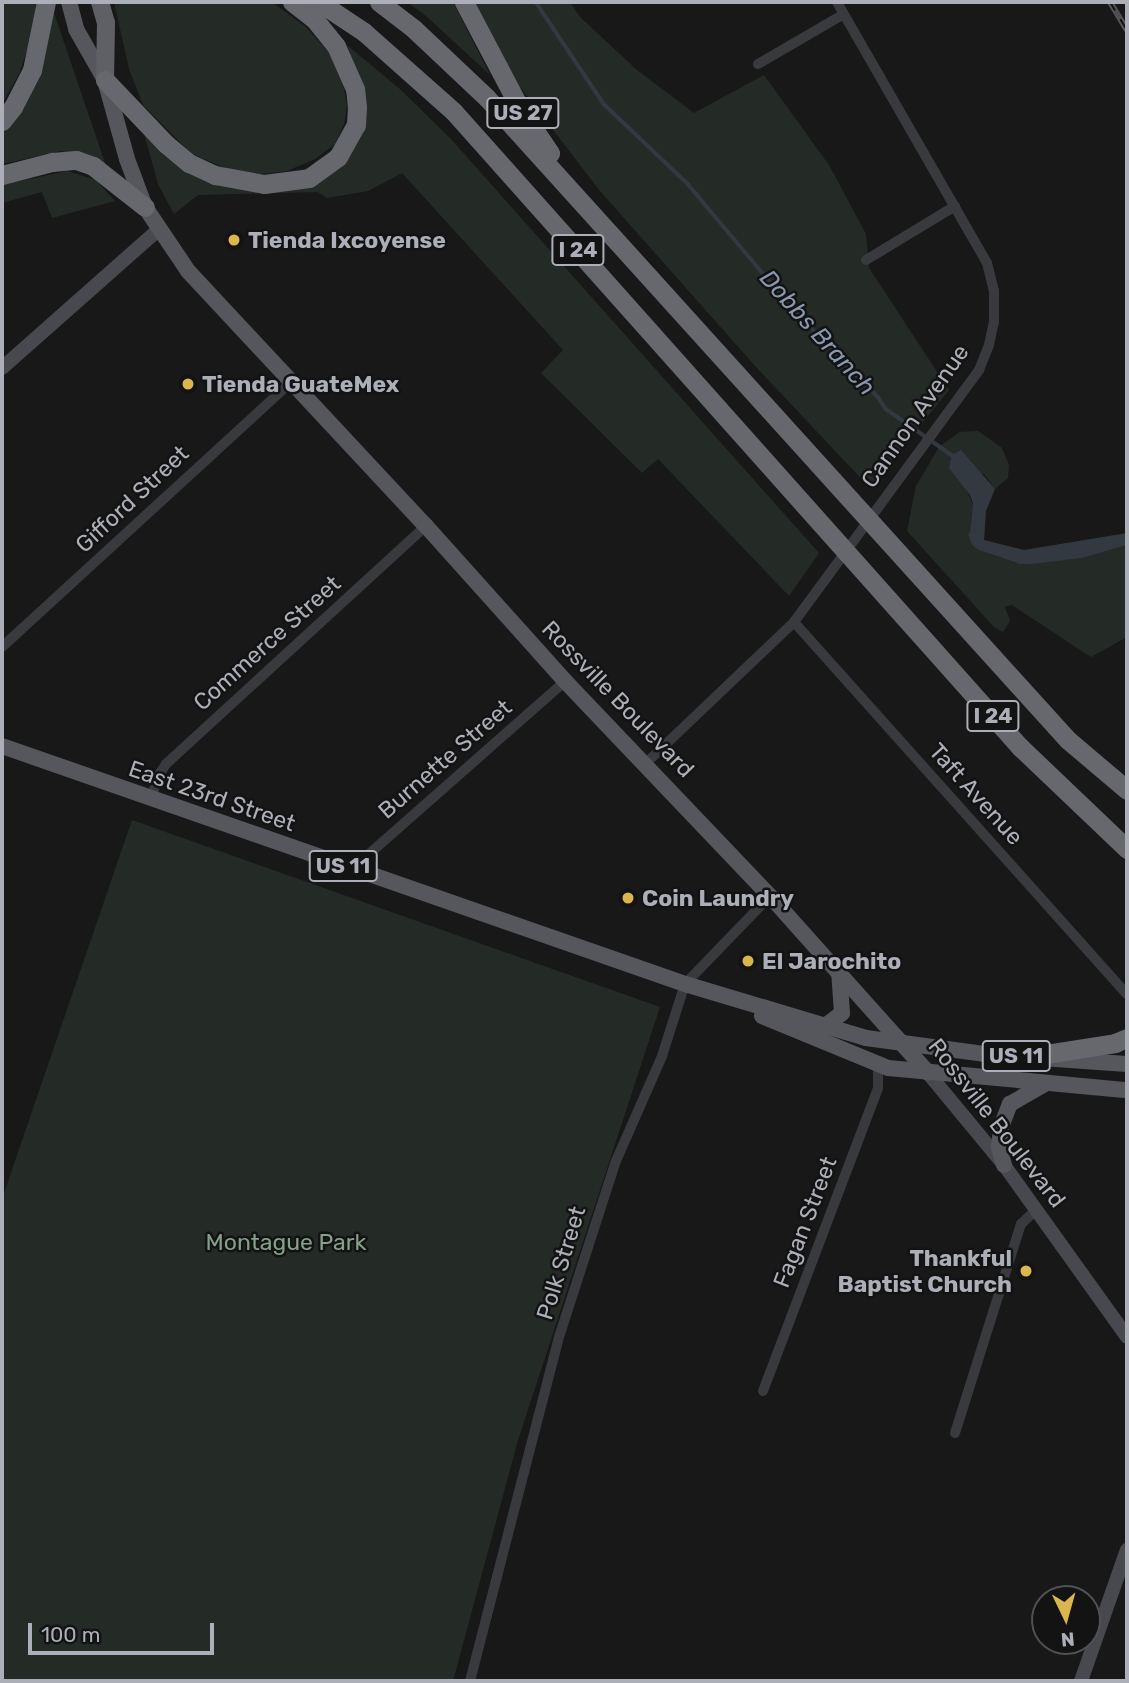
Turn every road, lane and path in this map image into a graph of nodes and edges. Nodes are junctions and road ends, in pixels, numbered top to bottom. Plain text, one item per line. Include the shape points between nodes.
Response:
1 (46, 2) edge
2 (69, 2) edge
3 (100, 2) edge
4 (292, 2) edge
5 (319, 2) edge
6 (379, 2) edge
7 (464, 2) edge
8 (838, 2) edge
9 (844, 14) junction
10 (758, 64) dead end
11 (105, 80) junction
12 (2, 121) edge
13 (2, 176) edge
14 (956, 206) junction
15 (145, 207) junction
16 (594, 217) junction
17 (158, 230) junction
18 (866, 260) dead end
19 (2, 368) edge
20 (291, 382) junction
21 (426, 526) junction
22 (794, 622) junction
23 (2, 647) edge
24 (565, 681) junction
25 (2, 746) edge
26 (646, 763) junction
27 (1127, 790) edge
28 (152, 800) junction
29 (1127, 849) edge
30 (352, 869) junction
31 (771, 897) junction
32 (838, 972) junction
33 (685, 984) junction
34 (1127, 994) edge
35 (825, 1026) junction
36 (1127, 1038) edge
37 (905, 1046) junction
38 (1027, 1057) junction
39 (1127, 1064) edge
40 (878, 1065) junction
41 (928, 1073) junction
42 (1045, 1083) junction
43 (1127, 1090) edge
44 (1004, 1165) junction
45 (1036, 1210) junction
46 (1127, 1337) edge
47 (763, 1391) dead end
48 (955, 1433) dead end
49 (1127, 1550) edge
50 (470, 1681) edge
51 (1081, 1681) edge

1 - 12 highway via 32,71
2 - 11 main road, Rossville Boulevard via 76,29
3 - 11 highway, Rossville Boulevard via 106,23
4 - 11 highway via 314,19 336,46 355,89 357,107 356,125 338,157 309,178 276,183 238,181 198,167 166,144
5 - 29 highway, I 24 via 364,32 454,112 1020,747
6 - 16 highway, I 24 via 487,98
7 - 16 highway, US 27 via 521,110
8 - 9 street, Cannon Avenue
9 - 10 street
9 - 14 street, Cannon Avenue
11 - 15 main road, Rossville Boulevard
13 - 15 highway via 76,160 93,166
14 - 18 street
14 - 22 street, Cannon Avenue via 987,263 994,291 994,322 979,370
15 - 17 main road, Rossville Boulevard
16 - 27 highway, I 24 via 1068,740
17 - 19 main road
17 - 20 main road, Rossville Boulevard via 188,271
20 - 21 main road, Rossville Boulevard
20 - 23 street, Gifford Street
21 - 24 main road, Rossville Boulevard
21 - 28 street, Commerce Street via 166,764
22 - 26 street, Cannon Avenue
22 - 34 street, Taft Avenue
24 - 26 main road, Rossville Boulevard
24 - 30 street, Burnette Street
25 - 28 main road, East 23rd Street / US 11
26 - 31 main road, Rossville Boulevard
28 - 30 main road, East 23rd Street / US 11
30 - 33 main road, East 23rd Street / US 11
31 - 32 main road, Rossville Boulevard
31 - 33 street, Polk Street
32 - 35 main road via 842,1013
32 - 37 main road, Rossville Boulevard
33 - 35 main road, East 23rd Street / US 11
33 - 40 main road, East 23rd Street / US 11
33 - 50 street, Polk Street via 662,1056 590,1235
35 - 37 main road, East 23rd Street / US 11
36 - 38 highway
37 - 38 main road, East 23rd Street / US 11
37 - 41 main road, Rossville Boulevard
38 - 39 main road, East 23rd Street / US 11
40 - 41 main road, East 23rd Street / US 11
40 - 47 street, Fagan Street via 878,1088
41 - 42 main road, East 23rd Street / US 11
41 - 44 main road, Rossville Boulevard
42 - 43 main road, East 23rd Street / US 11
42 - 44 main road via 1010,1104 999,1147
44 - 45 main road, Rossville Boulevard
45 - 46 main road, Rossville Boulevard
45 - 48 street via 1021,1224
49 - 51 main road

